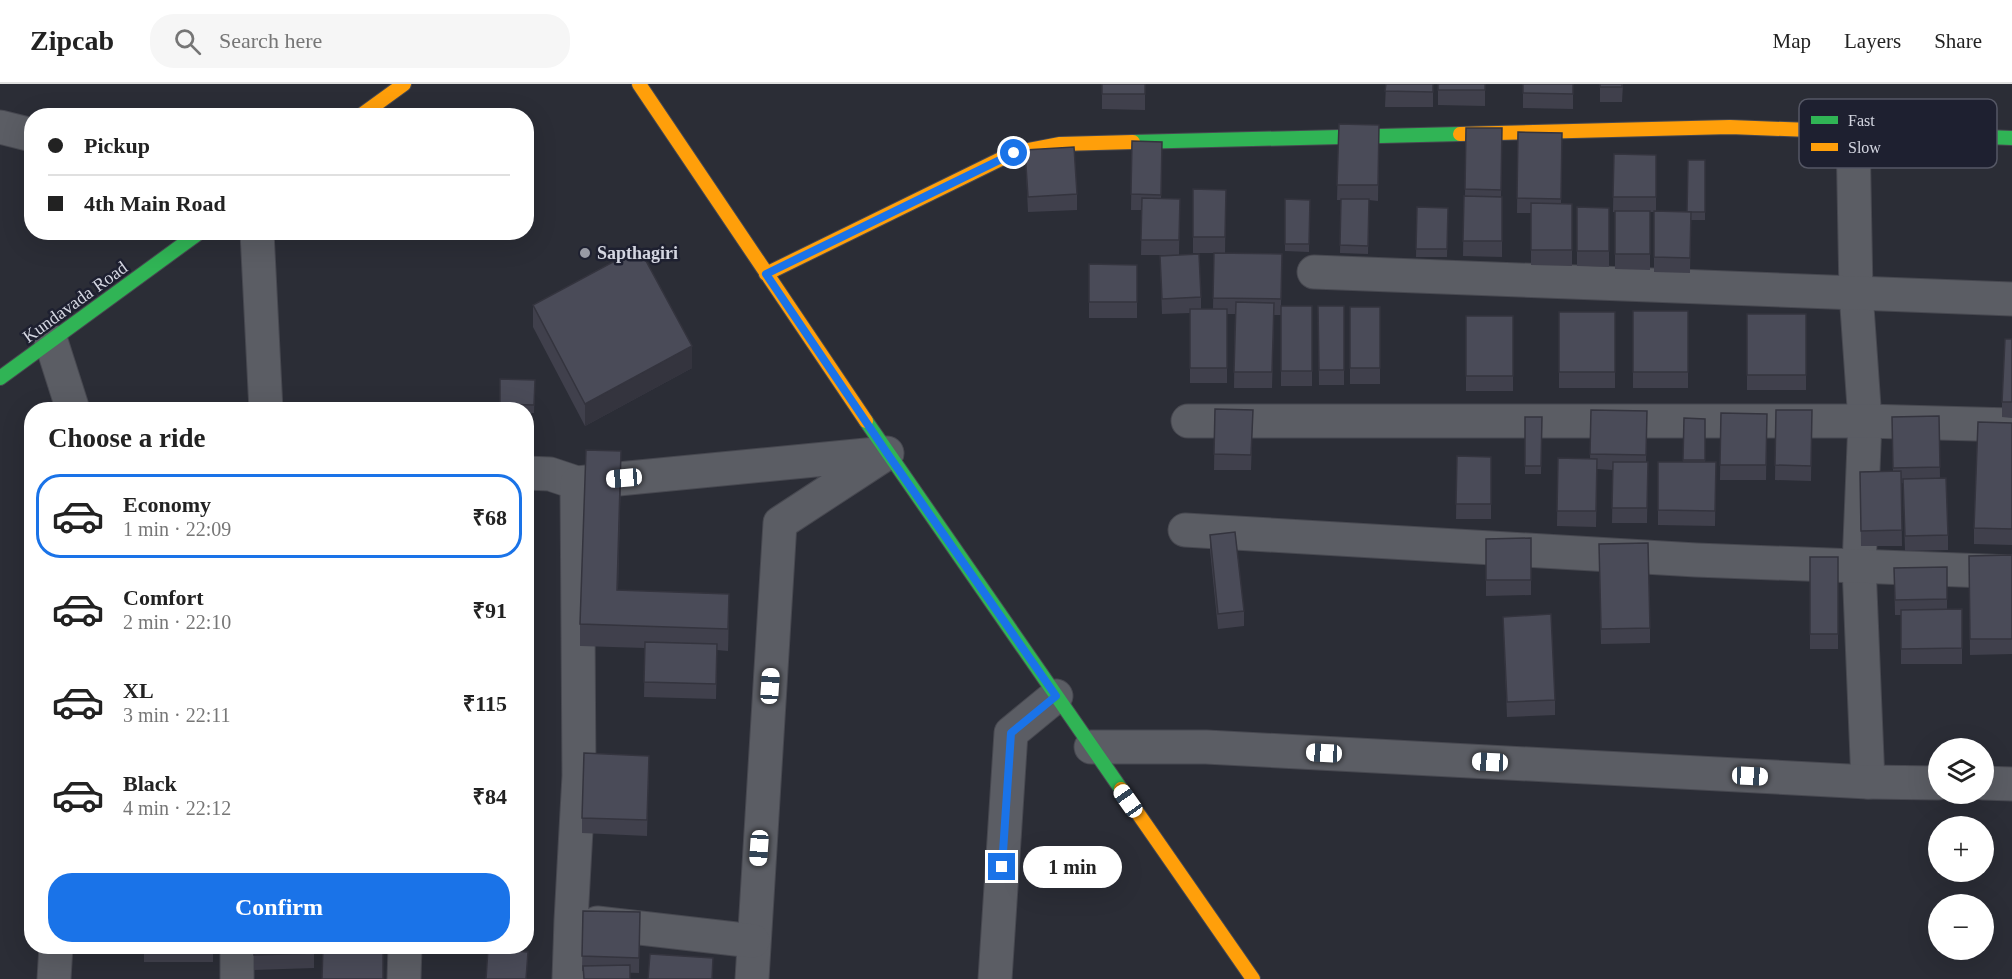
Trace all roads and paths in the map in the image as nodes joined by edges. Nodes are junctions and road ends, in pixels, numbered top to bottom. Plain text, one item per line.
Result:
1 (404, 84) edge
2 (639, 84) edge
3 (371, 108) edge
4 (0, 127) edge
5 (1799, 130) edge
6 (24, 133) edge
7 (1997, 137) edge
8 (2012, 138) edge
9 (1854, 168) edge
10 (189, 240) edge
11 (256, 240) edge
12 (1314, 272) dead end
13 (766, 274) junction
14 (1856, 293) junction
15 (2012, 299) edge
16 (51, 341) junction
17 (0, 378) edge
18 (70, 402) edge
19 (266, 402) edge
20 (1188, 421) dead end
21 (1865, 421) junction
22 (2012, 425) edge
23 (887, 453) junction
24 (534, 473) edge
25 (577, 483) junction
26 (1185, 530) dead end
27 (1859, 566) junction
28 (2012, 572) edge
29 (1056, 696) junction
30 (1091, 747) junction
31 (1868, 782) junction
32 (1928, 783) edge
33 (1994, 783) edge
34 (2012, 784) edge
35 (571, 920) junction
36 (753, 941) junction
37 (56, 954) edge
38 (237, 954) edge
39 (405, 954) edge
40 (1231, 964) edge
41 (54, 979) edge
42 (237, 979) edge
43 (404, 979) edge
44 (569, 979) edge
45 (752, 979) edge
46 (995, 979) edge
47 (1253, 979) edge

1 - 3 street
2 - 13 street
4 - 6 street
5 - 13 street
7 - 8 street
9 - 14 street
10 - 16 street, Kundavada Road
11 - 19 street
12 - 14 street
13 - 23 street
14 - 15 street
14 - 21 street
16 - 17 street, Kundavada Road
16 - 18 street
20 - 21 street
21 - 22 street
21 - 27 street
23 - 25 street
23 - 29 street
23 - 36 street
24 - 25 street
25 - 35 street
26 - 27 street
27 - 28 street
27 - 31 street
29 - 30 street
29 - 46 street
30 - 31 street
30 - 40 street
31 - 32 street
33 - 34 street
35 - 36 street
35 - 44 street
36 - 45 street
37 - 41 street
38 - 42 street
39 - 43 street
40 - 47 street

